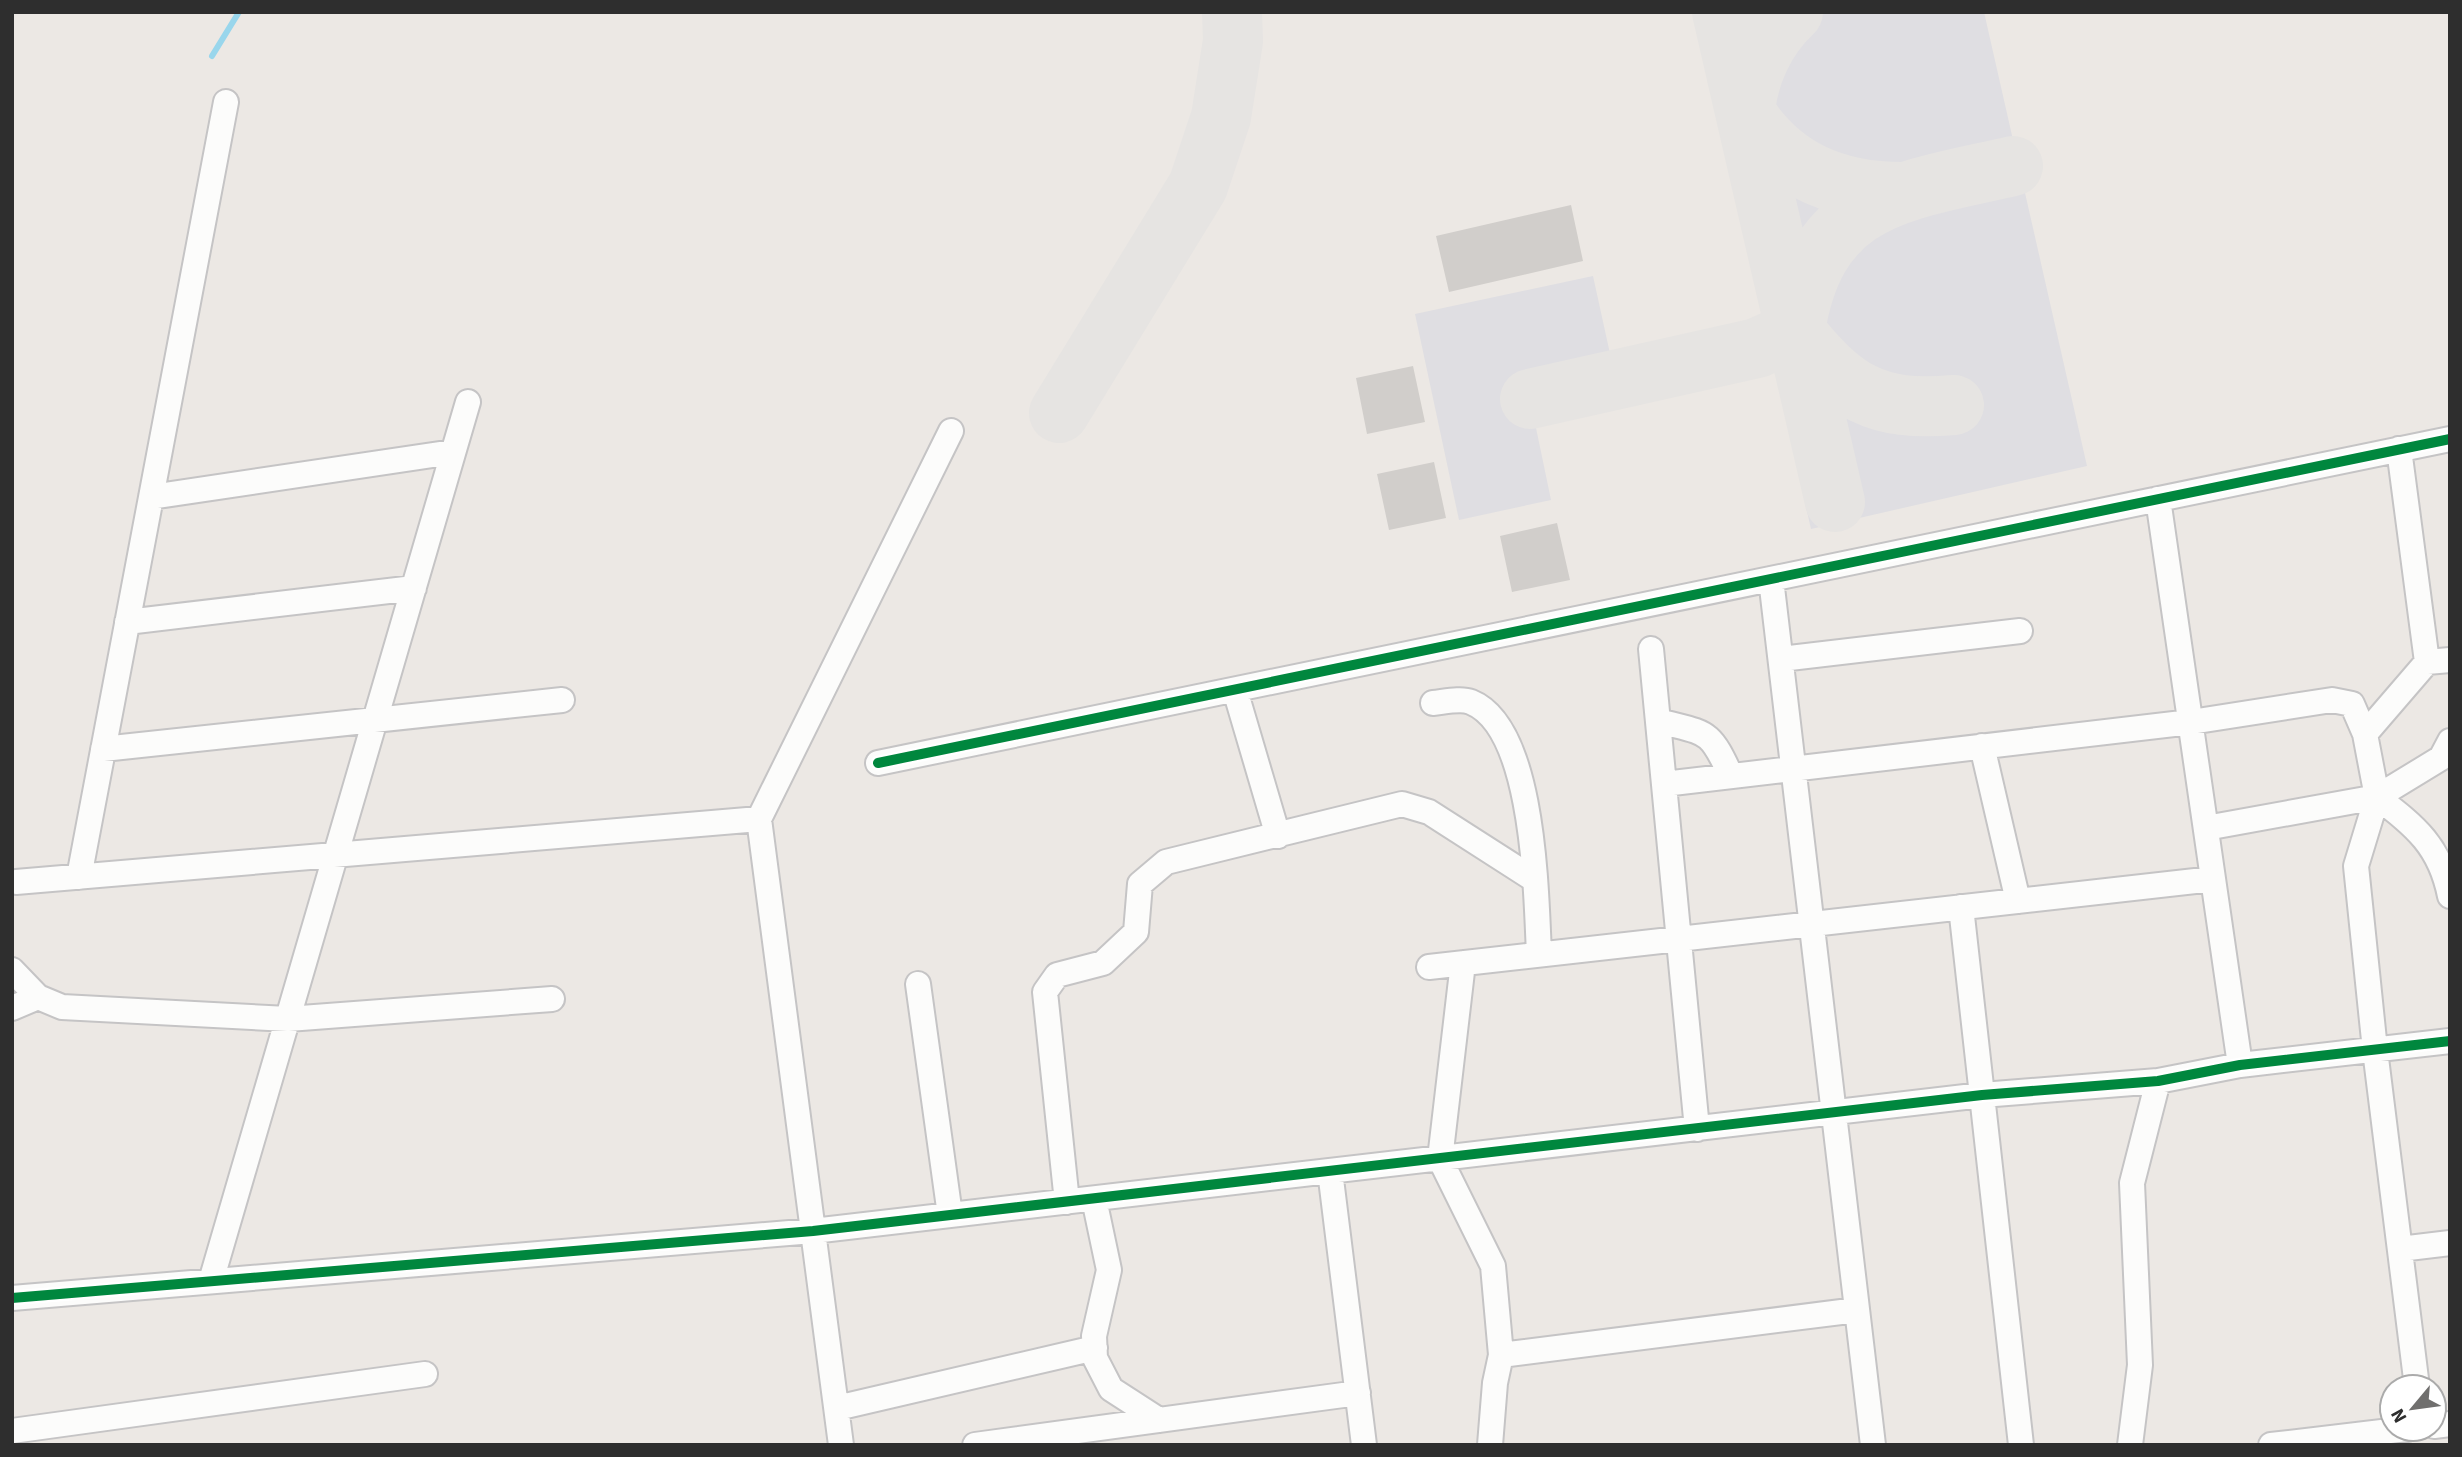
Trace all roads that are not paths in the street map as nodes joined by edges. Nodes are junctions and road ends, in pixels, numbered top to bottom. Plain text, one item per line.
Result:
1 (226, 102) dead end
2 (468, 402) dead end
3 (951, 431) dead end
4 (2450, 439) edge
5 (2399, 449) junction
6 (453, 452) junction
7 (151, 497) junction
8 (2158, 499) junction
9 (1771, 579) junction
10 (414, 588) junction
11 (127, 622) junction
12 (2020, 631) dead end
13 (1651, 649) dead end
14 (1781, 659) junction
15 (2438, 661) edge
16 (1235, 690) junction
17 (562, 700) dead end
18 (1433, 703) dead end
19 (375, 719) junction
20 (1658, 721) junction
21 (2191, 722) junction
22 (2365, 734) junction
23 (2450, 741) edge
24 (1982, 746) junction
25 (103, 749) junction
26 (878, 763) dead end
27 (1794, 768) junction
28 (1731, 776) junction
29 (1664, 783) junction
30 (2377, 797) junction
31 (759, 819) junction
32 (2206, 828) junction
33 (1278, 836) junction
34 (335, 855) junction
35 (79, 877) junction
36 (2213, 879) junction
37 (1535, 880) junction
38 (16, 882) dead end
39 (2450, 896) edge
40 (2018, 901) junction
41 (1961, 907) junction
42 (1812, 924) junction
43 (1679, 939) junction
44 (1539, 954) junction
45 (1462, 963) junction
46 (1429, 967) dead end
47 (12, 970) edge
48 (918, 984) dead end
49 (38, 997) junction
50 (552, 999) dead end
51 (12, 1008) edge
52 (288, 1018) junction
53 (2450, 1041) edge
54 (2375, 1050) junction
55 (2241, 1065) junction
56 (2158, 1081) junction
57 (1982, 1096) junction
58 (1834, 1112) junction
59 (1697, 1129) junction
60 (1440, 1158) junction
61 (1330, 1171) junction
62 (1094, 1199) junction
63 (1067, 1202) junction
64 (950, 1215) junction
65 (813, 1231) junction
66 (2450, 1243) edge
67 (2400, 1249) junction
68 (211, 1281) junction
69 (12, 1298) edge
70 (1857, 1310) junction
71 (1095, 1348) junction
72 (1501, 1355) junction
73 (2415, 1373) edge
74 (425, 1374) dead end
75 (1358, 1393) junction
76 (837, 1408) junction
77 (1159, 1420) junction
78 (12, 1431) edge
79 (2378, 1437) edge
80 (841, 1445) edge
81 (975, 1445) edge
82 (1364, 1445) edge
83 (1490, 1445) edge
84 (1873, 1445) edge
85 (2021, 1445) edge
86 (2130, 1445) edge
87 (2271, 1445) edge

1 - 7 street
2 - 6 street
3 - 31 street
4 - 5 street
5 - 8 street
5 - 15 street
6 - 7 street
6 - 10 street
7 - 11 street
8 - 9 street
8 - 21 street
9 - 14 street
9 - 16 street
10 - 11 street
10 - 19 street
11 - 25 street
12 - 14 street
13 - 20 street
14 - 27 street
15 - 22 street
16 - 26 street
16 - 33 street
17 - 19 street
18 - 37 street
19 - 25 street
19 - 34 street
20 - 28 street
20 - 29 street
21 - 22 street
21 - 24 street
21 - 32 street
22 - 30 street
23 - 30 street
24 - 27 street
24 - 40 street
25 - 35 street
27 - 28 street
27 - 42 street
28 - 29 street
29 - 43 street
30 - 32 street
30 - 39 street
30 - 54 street
31 - 34 street
31 - 65 street
32 - 36 street
33 - 37 street
33 - 63 street
34 - 35 street
34 - 52 street
35 - 38 street
36 - 40 street
36 - 55 street
37 - 44 street
40 - 41 street
41 - 42 street
41 - 57 street
42 - 43 street
42 - 58 street
43 - 44 street
43 - 59 street
44 - 45 street
45 - 46 street
45 - 60 street
47 - 49 street
48 - 64 street
49 - 51 street
49 - 52 street
50 - 52 street
52 - 68 street
53 - 54 street
54 - 55 street
54 - 67 street
55 - 56 street
56 - 57 street
56 - 86 street
57 - 58 street
57 - 85 street
58 - 59 street
58 - 70 street
59 - 60 street
60 - 61 street
60 - 72 street
61 - 62 street
61 - 75 street
62 - 63 street
62 - 71 street
63 - 64 street
64 - 65 street
65 - 68 street
65 - 76 street
66 - 67 street
67 - 73 street
68 - 69 street
70 - 72 street
70 - 84 street
71 - 76 street
71 - 77 street
72 - 83 street
74 - 78 street
75 - 77 street
75 - 82 street
76 - 80 street
77 - 81 street
79 - 87 street

